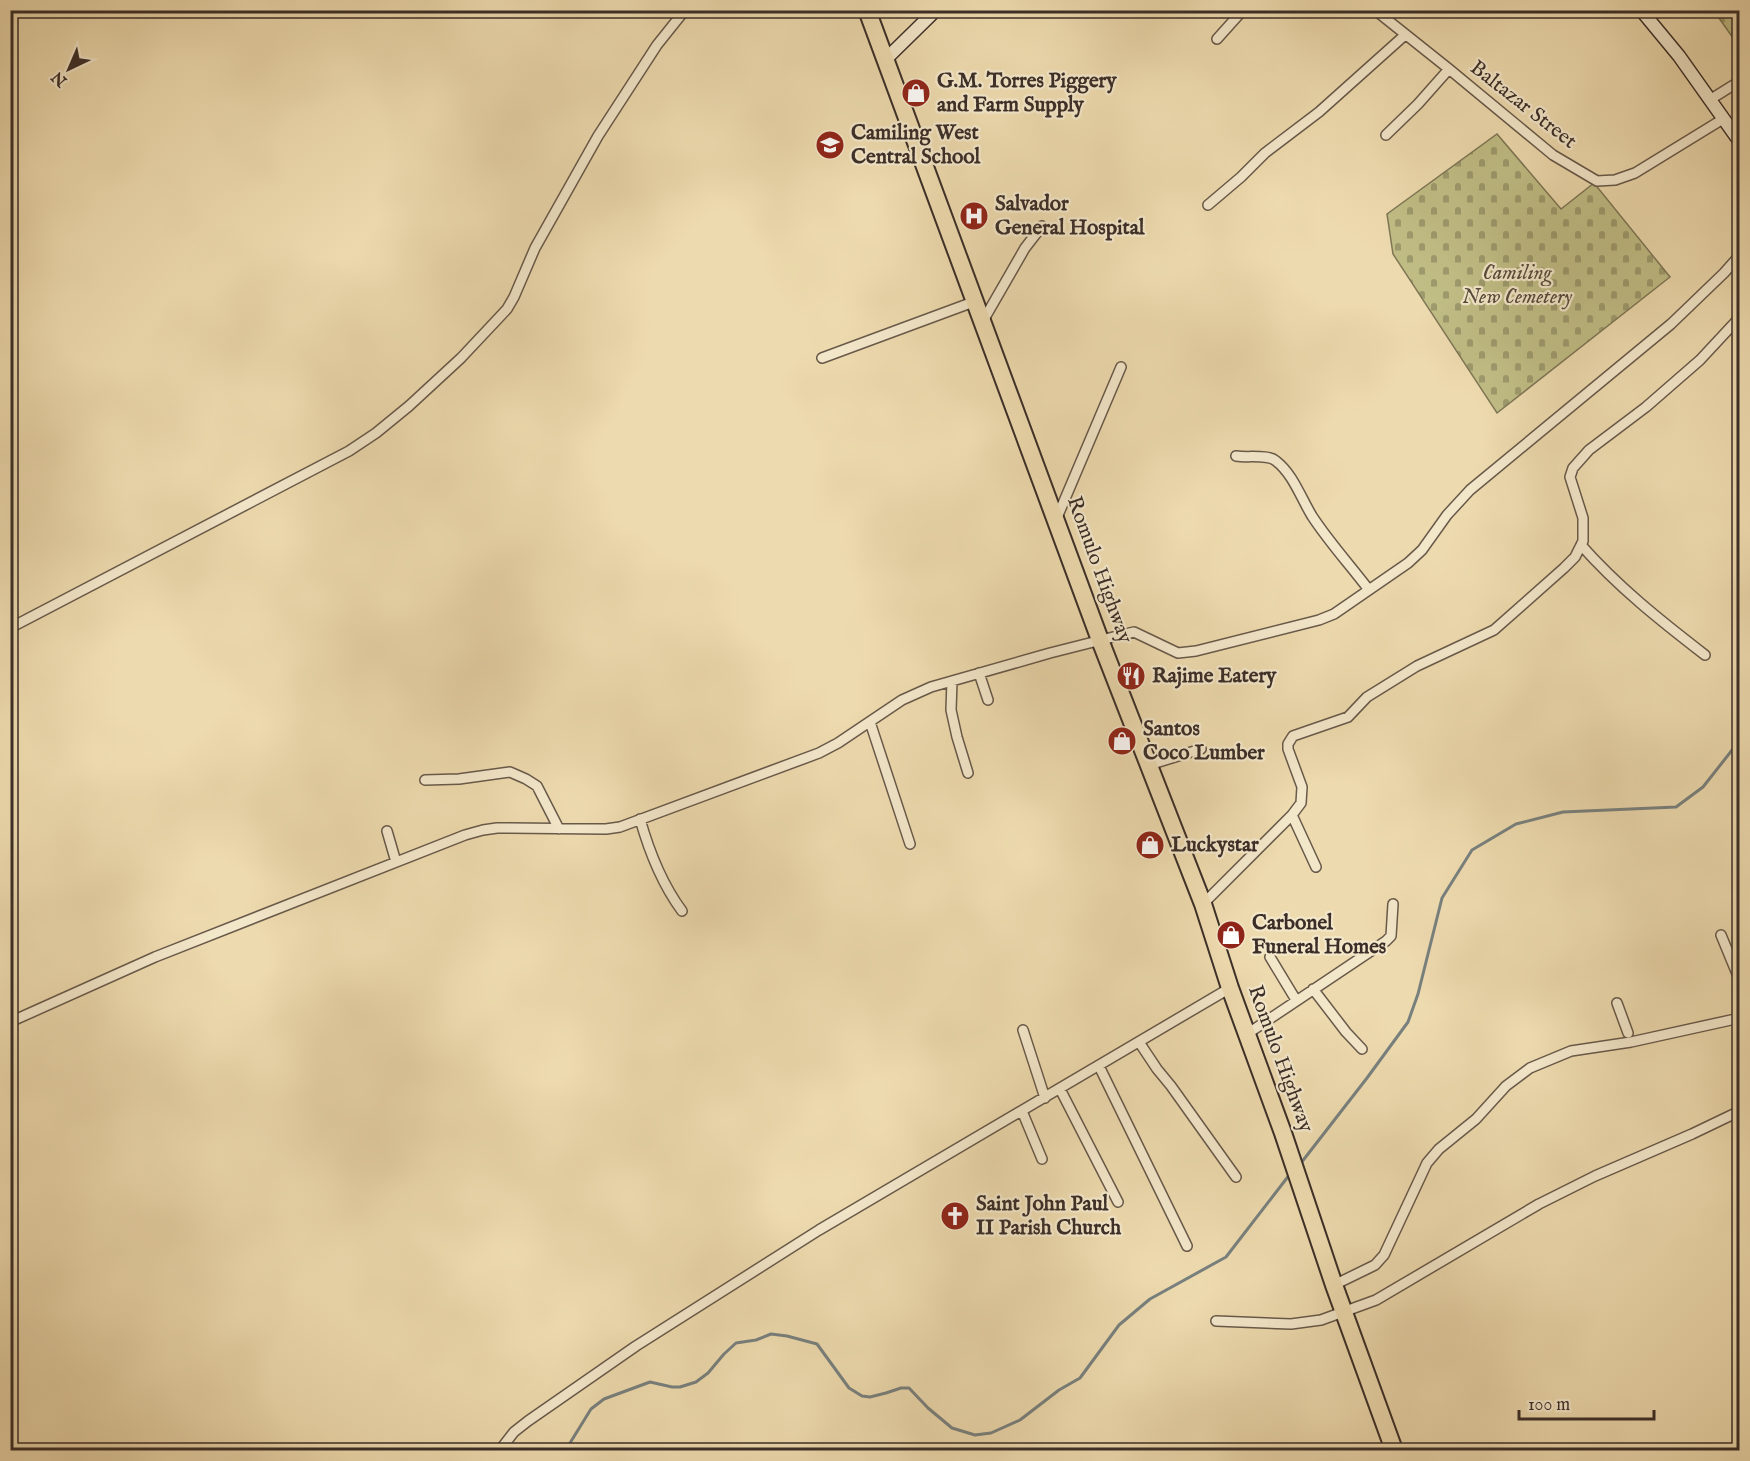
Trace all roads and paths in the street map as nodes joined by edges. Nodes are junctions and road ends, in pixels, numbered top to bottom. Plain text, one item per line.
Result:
1 (685, 10) edge
2 (867, 10) edge
3 (936, 10) edge
4 (1243, 10) edge
5 (1375, 10) edge
6 (1641, 10) edge
7 (1405, 35) junction
8 (1217, 39) dead end
9 (886, 58) junction
10 (1449, 69) junction
11 (1740, 81) edge
12 (1711, 99) junction
13 (1723, 119) junction
14 (1386, 135) dead end
15 (1740, 142) edge
16 (1208, 205) dead end
17 (1042, 226) dead end
18 (1740, 255) edge
19 (976, 301) junction
20 (1740, 317) edge
21 (983, 321) junction
22 (822, 358) dead end
23 (1121, 367) dead end
24 (1236, 456) dead end
25 (1056, 520) junction
26 (1581, 545) junction
27 (1369, 590) junction
28 (10, 628) edge
29 (1100, 640) junction
30 (1705, 655) dead end
31 (979, 673) junction
32 (952, 681) junction
33 (988, 700) dead end
34 (870, 722) junction
35 (1201, 749) dead end
36 (1149, 765) junction
37 (968, 773) dead end
38 (424, 780) dead end
39 (1292, 816) junction
40 (640, 819) junction
41 (559, 829) junction
42 (387, 831) dead end
43 (910, 844) dead end
44 (396, 862) junction
45 (1316, 867) dead end
46 (1203, 904) junction
47 (1393, 904) dead end
48 (682, 911) dead end
49 (1721, 935) dead end
50 (1270, 957) dead end
51 (1740, 981) edge
52 (1230, 988) junction
53 (1313, 990) junction
54 (1296, 1000) junction
55 (1617, 1003) dead end
56 (1740, 1018) edge
57 (10, 1022) edge
58 (1023, 1030) dead end
59 (1247, 1034) junction
60 (1630, 1038) junction
61 (1139, 1042) junction
62 (1362, 1049) dead end
63 (1099, 1066) junction
64 (1060, 1089) junction
65 (1045, 1098) junction
66 (1022, 1111) junction
67 (1740, 1111) edge
68 (1042, 1159) dead end
69 (1236, 1177) dead end
70 (1118, 1202) dead end
71 (1187, 1246) dead end
72 (1334, 1285) junction
73 (1344, 1312) junction
74 (1216, 1321) dead end
75 (500, 1450) edge
76 (1394, 1450) edge

1 - 28 street
2 - 9 highway, Romulo Highway
3 - 9 street
4 - 8 street
5 - 7 street, Baltazar Street
6 - 12 street
7 - 10 street, Baltazar Street
7 - 16 street
9 - 19 highway, Romulo Highway
10 - 13 street, Baltazar Street
10 - 14 street
11 - 12 street
12 - 13 street
13 - 15 street
17 - 21 street
18 - 27 street
19 - 21 highway, Romulo Highway
19 - 22 street
20 - 26 street
21 - 25 highway, Romulo Highway
23 - 25 street
24 - 27 street
25 - 29 highway, Romulo Highway
26 - 30 street
26 - 39 street
27 - 29 street
29 - 31 street
29 - 36 highway, Romulo Highway
31 - 32 street
31 - 33 street
32 - 34 street
32 - 37 street
34 - 40 street
34 - 43 street
35 - 36 street
36 - 46 highway, Romulo Highway
38 - 41 street
39 - 45 street
39 - 46 street
40 - 41 street
40 - 48 street
41 - 44 street
42 - 44 street
44 - 57 street
46 - 52 highway, Romulo Highway
47 - 53 street
49 - 51 street
50 - 54 street
52 - 59 highway, Romulo Highway
52 - 61 street
53 - 54 street
53 - 62 street
54 - 59 street
55 - 60 street
56 - 60 street
58 - 65 street
59 - 72 highway, Romulo Highway
60 - 72 street
61 - 63 street
61 - 69 street
63 - 64 street
63 - 71 street
64 - 65 street
64 - 70 street
65 - 66 street
66 - 68 street
66 - 75 street
67 - 73 street
72 - 73 highway, Romulo Highway
73 - 74 street
73 - 76 highway, Romulo Highway

